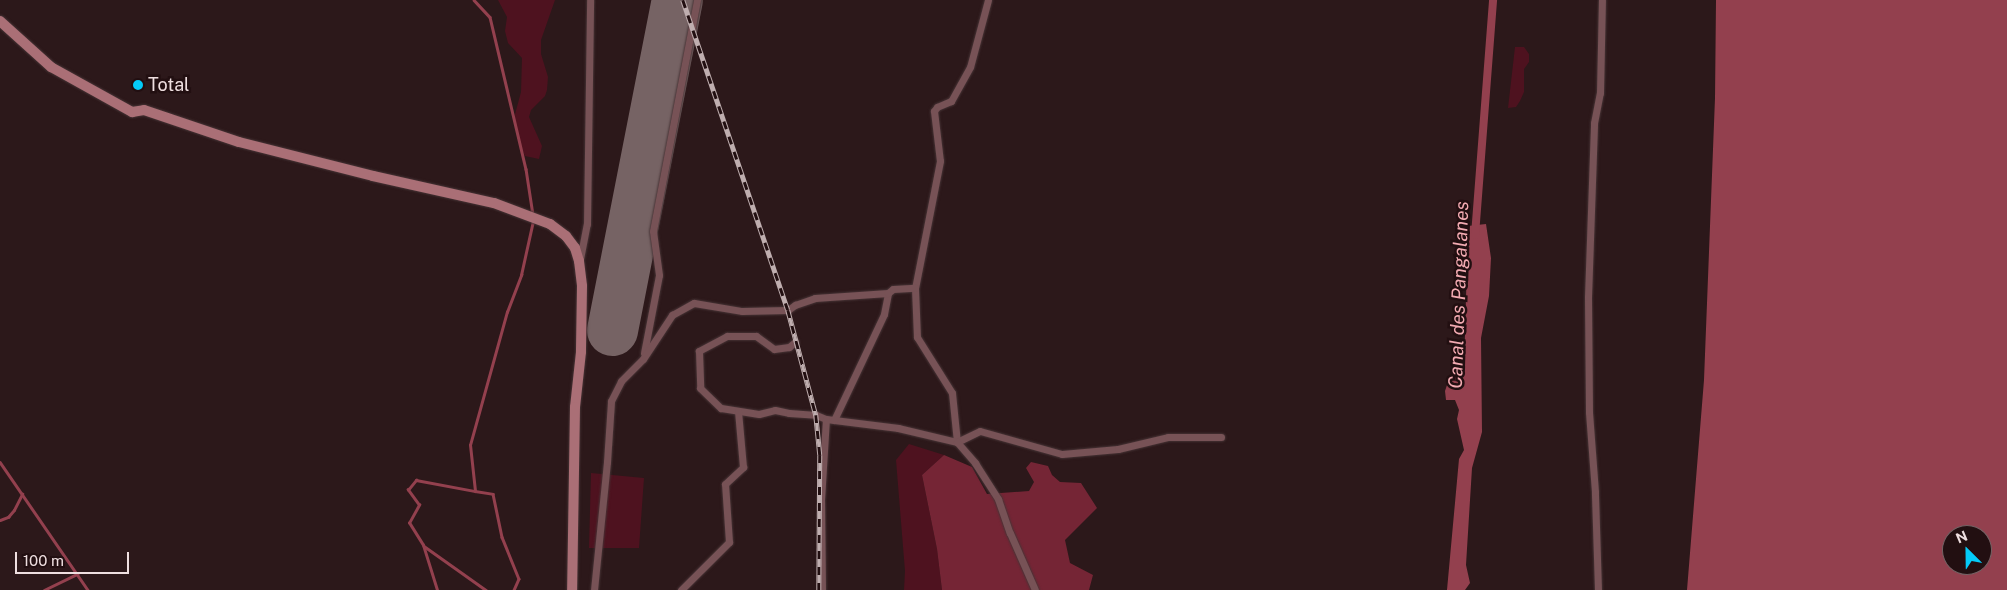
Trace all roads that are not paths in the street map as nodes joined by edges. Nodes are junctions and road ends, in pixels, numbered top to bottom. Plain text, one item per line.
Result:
1 (590, 0) edge
2 (697, 0) edge
3 (988, 0) edge
4 (1602, 0) edge
5 (0, 21) edge
6 (579, 261) junction
7 (915, 288) junction
8 (888, 293) junction
9 (795, 342) dead end
10 (643, 358) junction
11 (738, 411) junction
12 (826, 419) junction
13 (834, 420) junction
14 (1221, 437) dead end
15 (956, 442) junction
16 (572, 590) edge
17 (594, 590) edge
18 (681, 590) edge
19 (822, 590) edge
20 (1035, 590) edge
21 (1598, 590) edge

1 - 6 street
2 - 10 street
3 - 7 street
4 - 21 street
5 - 6 main road
6 - 16 main road
7 - 8 street
7 - 15 street
8 - 10 street
8 - 13 street
9 - 11 street
10 - 17 street
11 - 12 street
11 - 18 street
12 - 13 street
12 - 19 street
13 - 15 street
14 - 15 street
15 - 20 street

